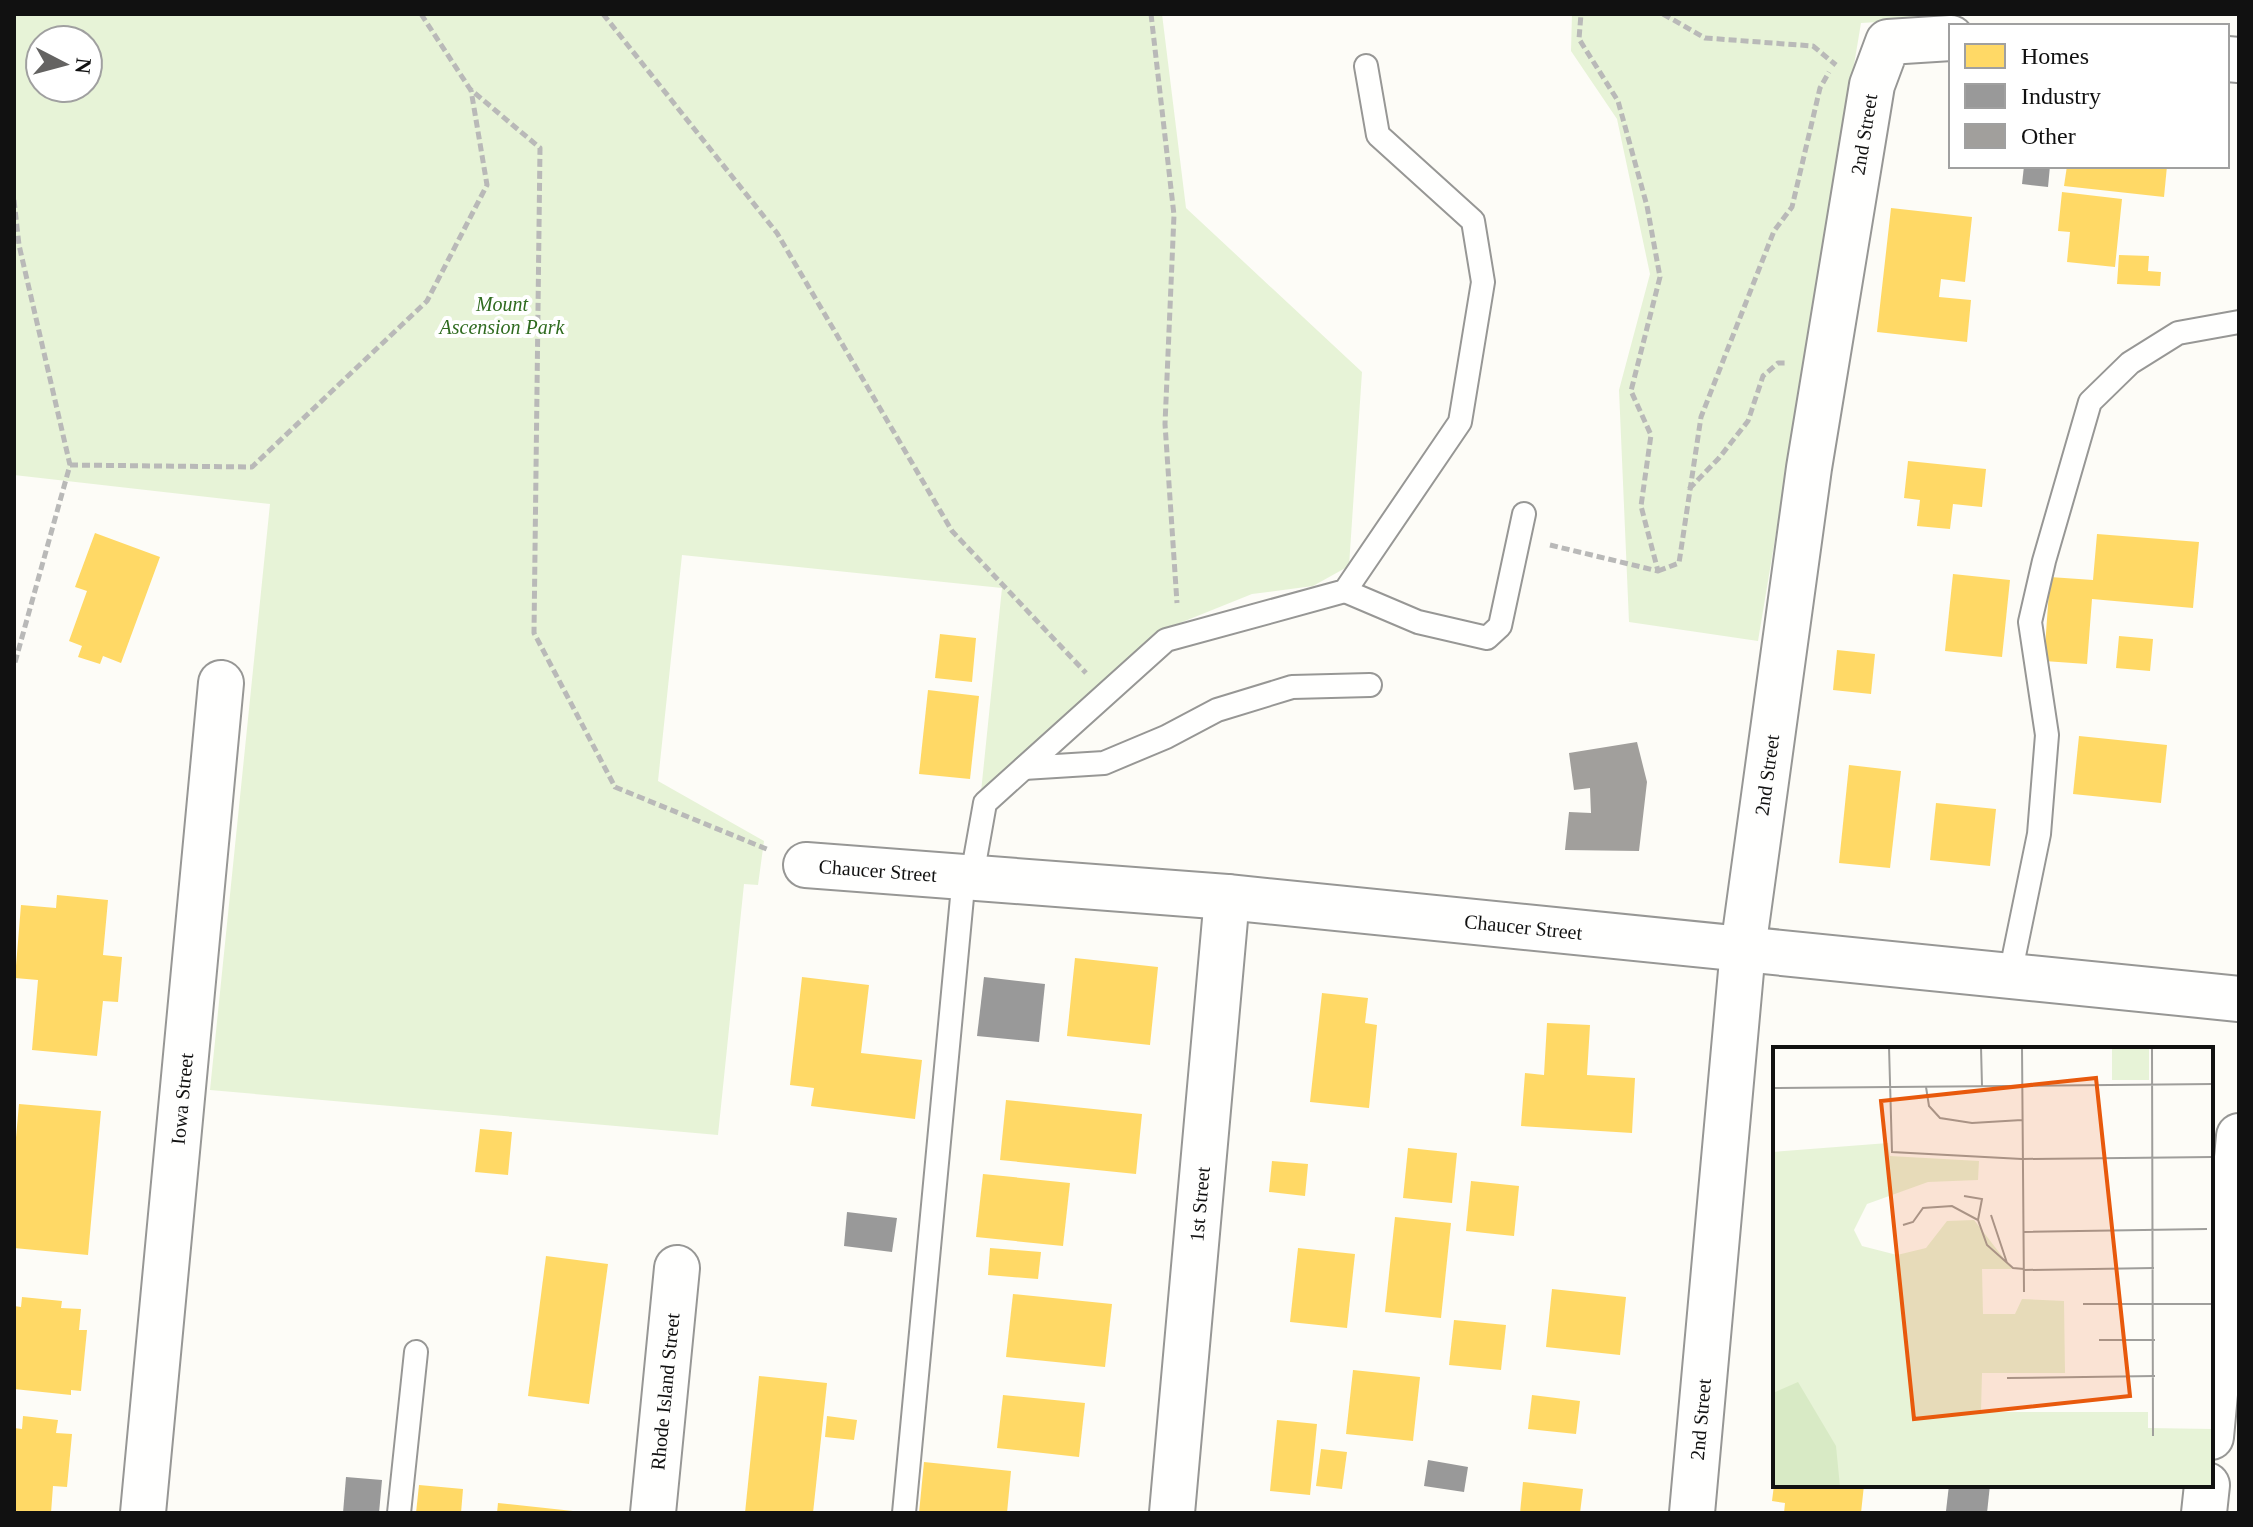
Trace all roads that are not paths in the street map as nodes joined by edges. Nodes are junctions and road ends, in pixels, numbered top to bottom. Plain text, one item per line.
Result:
1 (1949, 38) edge
2 (1366, 66) dead end
3 (2239, 322) edge
4 (1524, 514) dead end
5 (1345, 591) junction
6 (221, 683) dead end
7 (1370, 685) dead end
8 (1024, 768) junction
9 (806, 865) road end
10 (968, 876) junction
11 (1227, 897) junction
12 (1743, 949) junction
13 (2010, 975) junction
14 (2239, 999) edge
15 (2239, 1136) edge
16 (677, 1268) dead end
17 (416, 1352) dead end
18 (2213, 1416) edge
19 (2207, 1487) edge
20 (143, 1513) edge
21 (399, 1513) edge
22 (653, 1513) edge
23 (904, 1513) edge
24 (1172, 1513) edge
25 (1692, 1513) edge
26 (2204, 1513) edge

1 - 12 street, 2nd Street
2 - 5 lane
3 - 13 lane
4 - 5 lane
5 - 8 lane
6 - 20 street, Iowa Street
7 - 8 lane
8 - 10 lane
9 - 10 street, Chaucer Street
10 - 11 street, Chaucer Street
10 - 23 lane
11 - 12 street, Chaucer Street
11 - 24 street, 1st Street
12 - 13 street, Chaucer Street
12 - 25 street, 2nd Street
13 - 14 street, Chaucer Street
15 - 18 street
16 - 22 street, Rhode Island Street
17 - 21 lane
19 - 26 street

